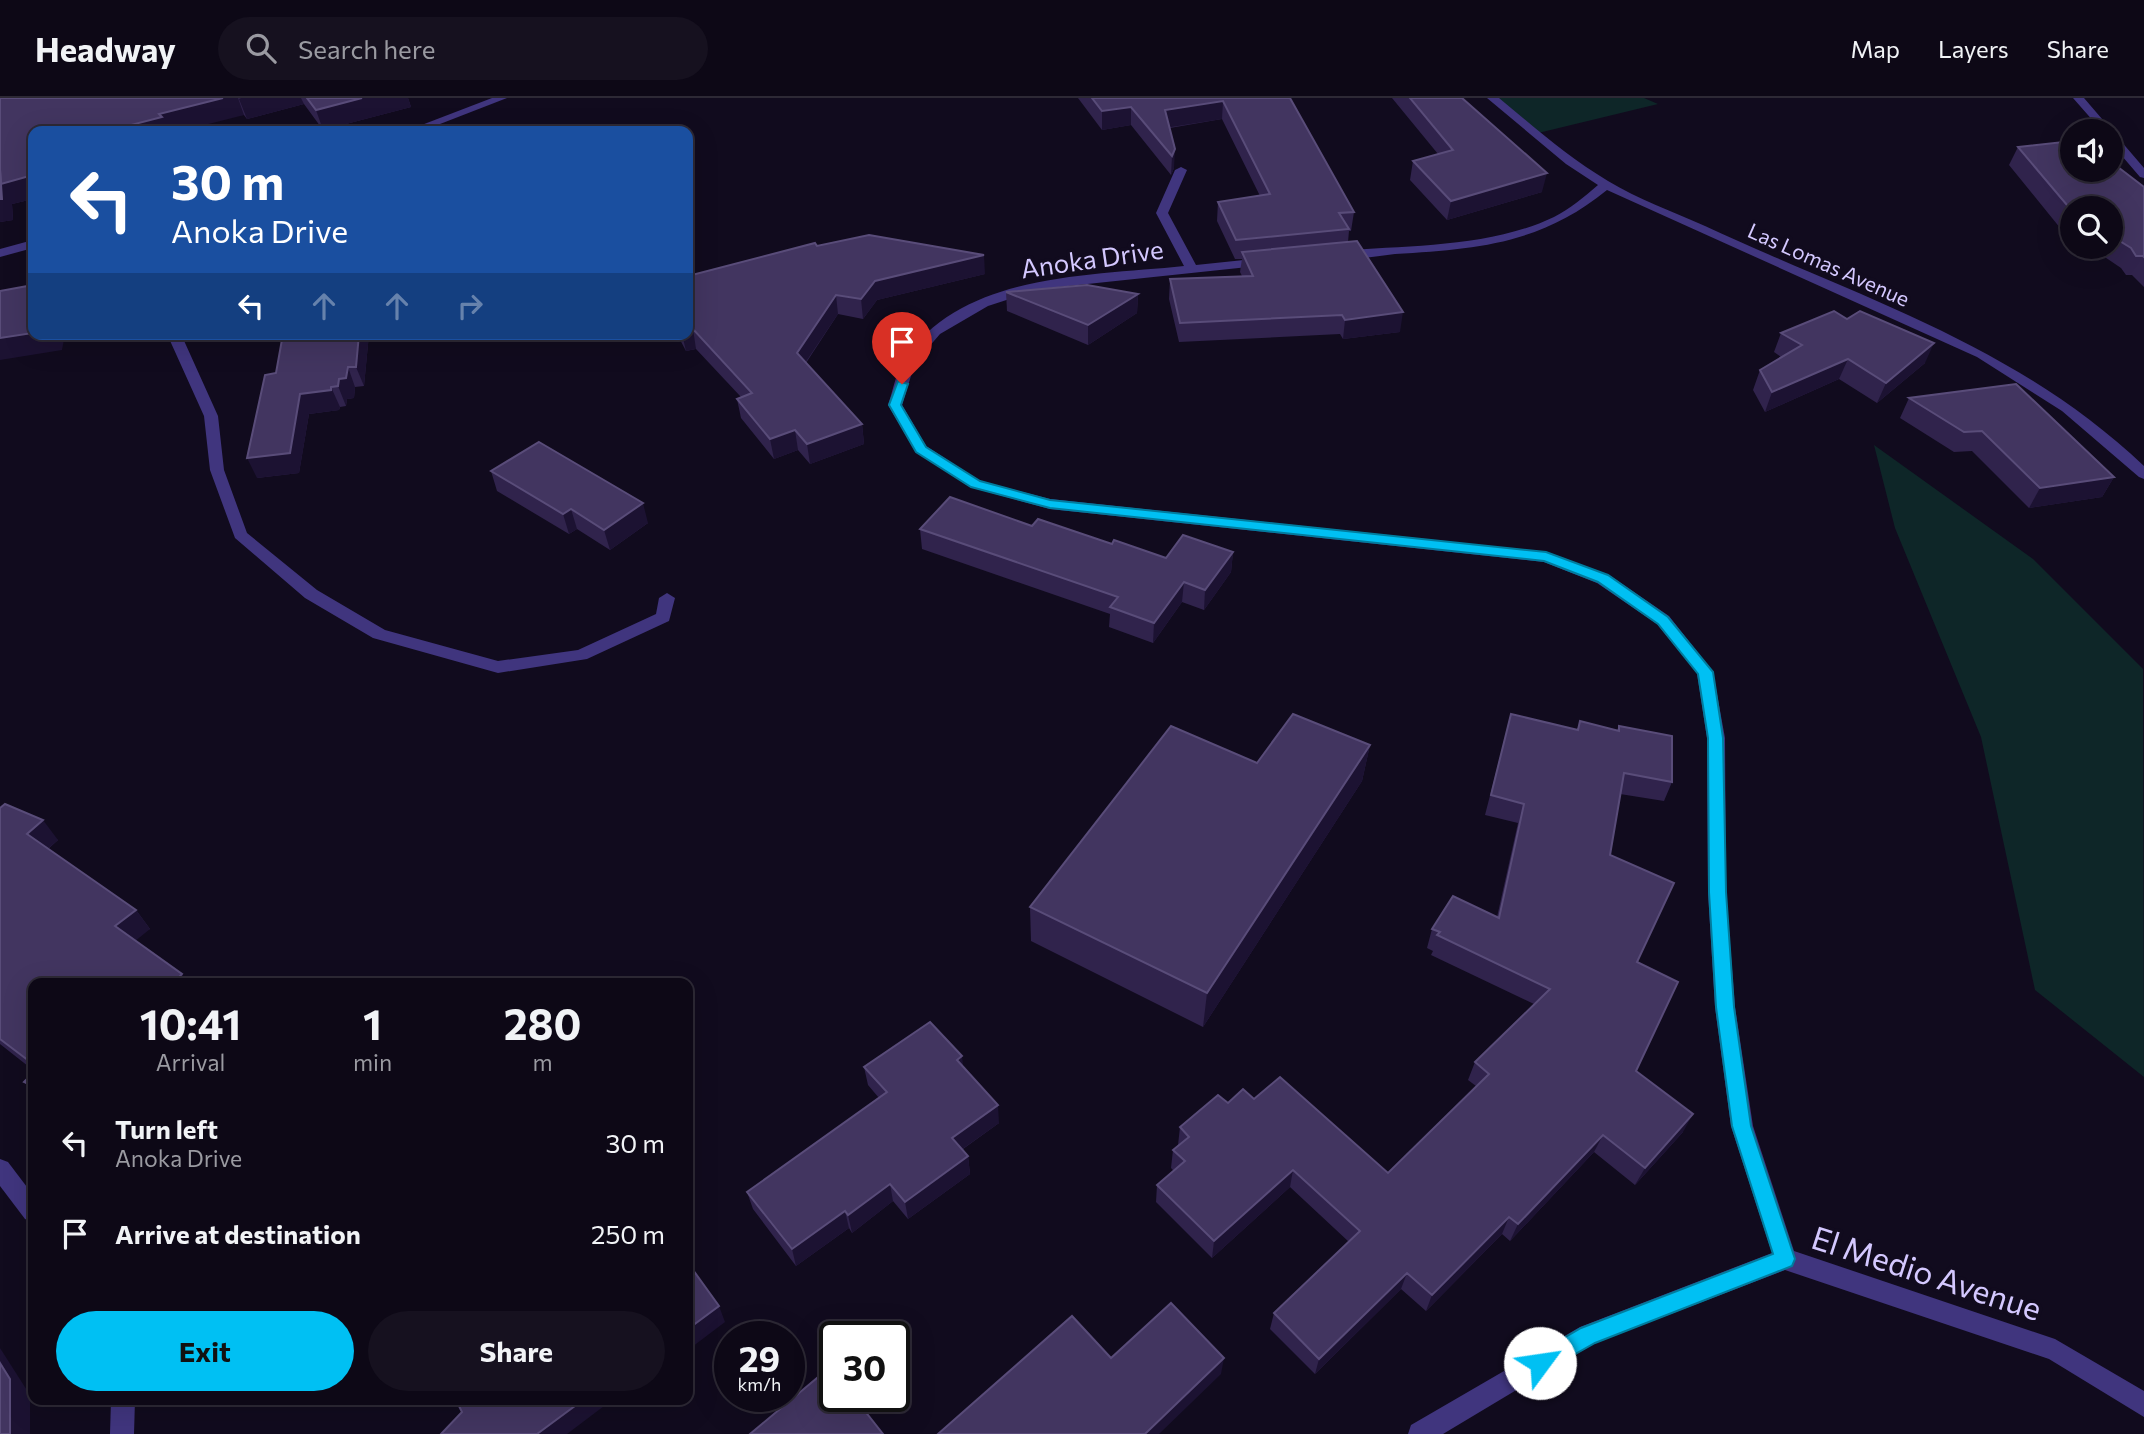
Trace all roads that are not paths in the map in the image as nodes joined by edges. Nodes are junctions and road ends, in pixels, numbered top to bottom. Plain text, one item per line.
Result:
1 (502, 98) edge
2 (1492, 98) edge
3 (2078, 98) edge
4 (2097, 119) edge
5 (426, 126) edge
6 (2123, 150) edge
7 (1181, 170) dead end
8 (2144, 175) edge
9 (1606, 186) junction
10 (28, 245) edge
11 (0, 253) edge
12 (1329, 256) edge
13 (1274, 261) edge
14 (1191, 268) junction
15 (177, 340) edge
16 (2144, 474) edge
17 (667, 598) dead end
18 (0, 1169) edge
19 (28, 1205) edge
20 (1784, 1259) junction
21 (123, 1405) edge
22 (2144, 1405) edge
23 (122, 1434) edge
24 (1420, 1434) edge

1 - 5 street
2 - 9 street, Las Lomas Avenue
3 - 4 street
6 - 8 street
7 - 14 street
9 - 12 street
9 - 16 street, Las Lomas Avenue
10 - 11 street
13 - 14 street, Anoka Drive
14 - 20 street, Anoka Drive
15 - 17 street
18 - 19 street
20 - 22 street, El Medio Avenue
20 - 24 street, El Medio Avenue
21 - 23 street

